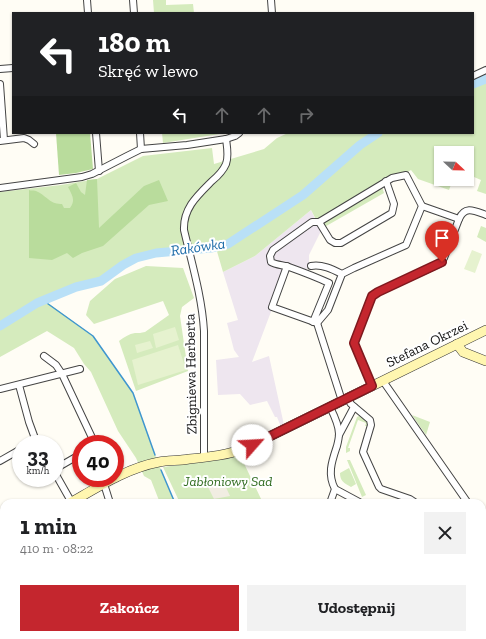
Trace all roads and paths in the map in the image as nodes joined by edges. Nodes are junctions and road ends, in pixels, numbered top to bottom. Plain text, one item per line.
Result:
1 (86, 0) edge
2 (133, 0) edge
3 (271, 0) edge
4 (88, 12) edge
5 (134, 12) edge
6 (272, 12) edge
7 (12, 68) edge
8 (0, 69) edge
9 (486, 70) edge
10 (474, 76) edge
11 (0, 84) edge
12 (96, 134) edge
13 (140, 134) edge
14 (238, 134) edge
15 (226, 139) junction
16 (2, 141) edge
17 (34, 144) dead end
18 (141, 150) junction
19 (99, 171) junction
20 (386, 181) junction
21 (0, 188) edge
22 (422, 206) junction
23 (486, 215) edge
24 (459, 219) junction
25 (320, 222) junction
26 (287, 266) junction
27 (311, 266) dead end
28 (342, 274) junction
29 (315, 322) junction
30 (486, 330) edge
31 (457, 344) junction
32 (44, 356) dead end
33 (486, 361) edge
34 (80, 369) dead end
35 (62, 374) junction
36 (383, 381) junction
37 (20, 385) junction
38 (372, 386) junction
39 (0, 389) edge
40 (345, 400) junction
41 (330, 407) junction
42 (354, 407) junction
43 (34, 435) edge
44 (91, 435) edge
45 (339, 435) junction
46 (12, 454) edge
47 (204, 457) junction
48 (0, 461) edge
49 (124, 474) edge
50 (62, 487) edge
51 (99, 487) edge
52 (105, 487) edge
53 (335, 489) junction
54 (69, 499) edge
55 (78, 499) edge
56 (109, 499) edge
57 (331, 499) edge
58 (354, 499) edge
59 (410, 499) edge
60 (465, 499) edge

1 - 4 street
2 - 5 street
3 - 6 street
7 - 8 street
9 - 10 street
11 - 16 street
12 - 19 street
13 - 18 street
14 - 15 street
15 - 18 street
15 - 47 street, Zbigniewa Herberta
16 - 17 street
18 - 19 street
19 - 21 street
20 - 22 street
20 - 25 street
20 - 25 street
22 - 24 street
22 - 28 street
23 - 24 street
24 - 38 street
25 - 26 street
26 - 29 street
26 - 29 street
27 - 28 street
28 - 29 street
29 - 40 street
30 - 31 street, Stefana Okrzei
31 - 33 street
31 - 36 street, Stefana Okrzei
32 - 35 street
34 - 35 street
35 - 37 street
35 - 44 street
36 - 38 street, Stefana Okrzei
36 - 60 street
37 - 39 street
37 - 43 street
38 - 40 street, Stefana Okrzei
40 - 41 street, Stefana Okrzei
40 - 42 street
41 - 45 street
41 - 47 street, Stefana Okrzei
42 - 45 street
42 - 59 street
45 - 53 street
46 - 48 street
47 - 49 street, Stefana Okrzei
50 - 54 street
51 - 55 street, Stefana Okrzei
52 - 56 street
53 - 57 street
53 - 58 street

